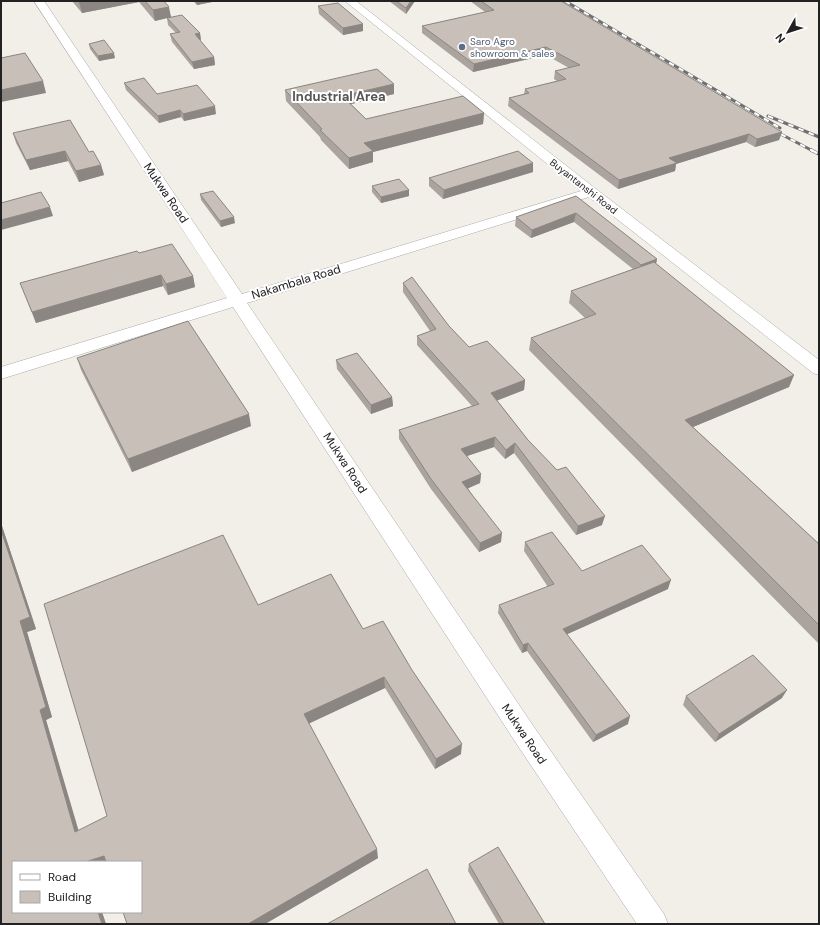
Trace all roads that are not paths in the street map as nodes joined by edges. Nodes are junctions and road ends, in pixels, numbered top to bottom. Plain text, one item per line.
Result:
1 (39, 1) edge
2 (350, 1) edge
3 (591, 192) junction
4 (237, 300) junction
5 (819, 369) edge
6 (1, 373) edge
7 (654, 924) edge

1 - 4 street, Mukwa Road
2 - 3 street, Buyantanshi Road
3 - 4 street, Nakambala Road
3 - 5 street, Buyantanshi Road
4 - 6 street, Nakambala Road
4 - 7 street, Mukwa Road

